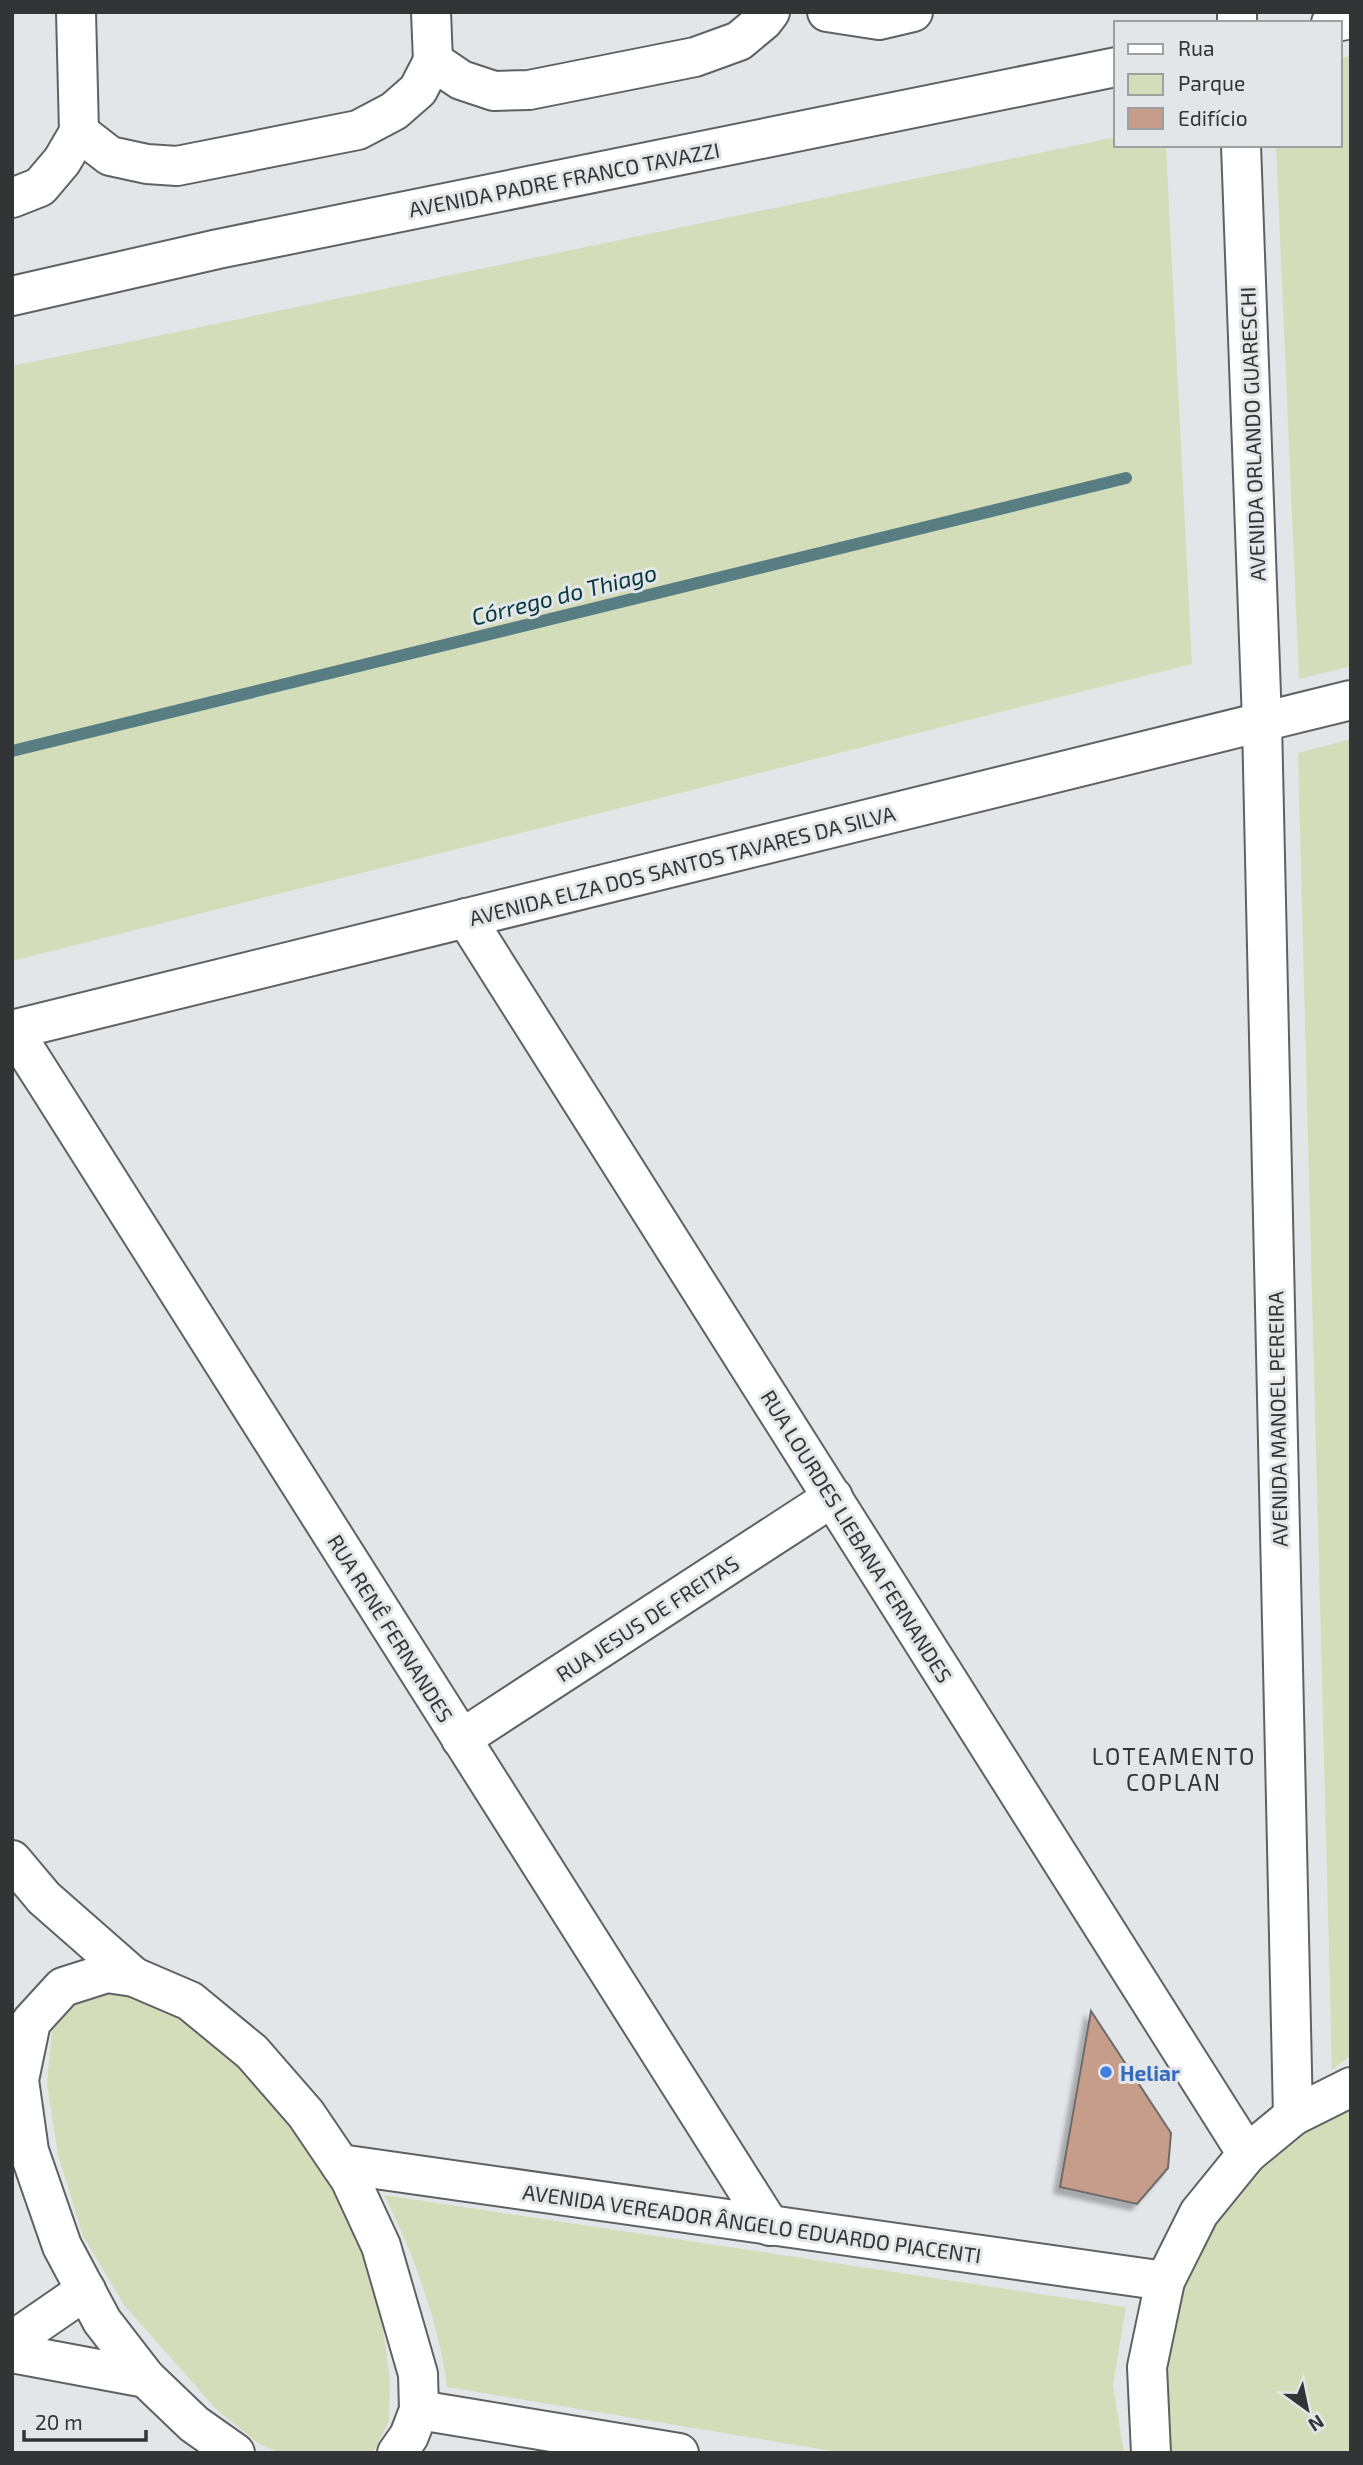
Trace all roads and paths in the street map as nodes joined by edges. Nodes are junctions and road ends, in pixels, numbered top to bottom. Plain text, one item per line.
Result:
1 (76, 12) edge
2 (431, 12) edge
3 (770, 12) edge
4 (827, 12) edge
5 (913, 12) edge
6 (433, 61) junction
7 (1114, 68) edge
8 (79, 132) junction
9 (1241, 147) edge
10 (12, 198) edge
11 (12, 296) edge
12 (1351, 700) edge
13 (1262, 722) junction
14 (466, 918) junction
15 (13, 1030) edge
16 (833, 1497) junction
17 (461, 1739) junction
18 (12, 1860) edge
19 (134, 1977) junction
20 (16, 2073) edge
21 (1351, 2087) edge
22 (1293, 2116) junction
23 (1247, 2154) junction
24 (340, 2164) junction
25 (770, 2226) junction
26 (1165, 2281) junction
27 (86, 2290) junction
28 (12, 2341) edge
29 (12, 2353) edge
30 (146, 2378) junction
31 (419, 2410) junction
32 (205, 2438) edge
33 (235, 2453) edge
34 (397, 2453) edge
35 (679, 2453) edge
36 (1151, 2453) edge

1 - 8 street
2 - 6 street
3 - 6 street
4 - 5 street
6 - 8 street
7 - 11 street, AVENIDA PADRE FRANCO TAVAZZI
8 - 10 street
9 - 13 street, AVENIDA ORLANDO GUARESCHI
12 - 13 street, AVENIDA ELZA DOS SANTOS TAVARES DA SILVA
13 - 14 street, AVENIDA ELZA DOS SANTOS TAVARES DA SILVA
13 - 22 street, AVENIDA MANOEL PEREIRA
14 - 15 street, AVENIDA ELZA DOS SANTOS TAVARES DA SILVA
14 - 16 street, RUA LOURDES LIEBANA FERNANDES
15 - 17 street, RUA RENÊ FERNANDES
16 - 17 street, RUA JESUS DE FREITAS
16 - 23 street, RUA LOURDES LIEBANA FERNANDES
17 - 25 street, RUA RENÊ FERNANDES
18 - 19 street
19 - 20 street
19 - 24 street
20 - 27 street
21 - 22 street
22 - 23 street
23 - 26 street
24 - 25 street, AVENIDA VEREADOR ÂNGELO EDUARDO PIACENTI
24 - 31 street
25 - 26 street, AVENIDA VEREADOR ÂNGELO EDUARDO PIACENTI
26 - 36 street
27 - 28 street
27 - 30 street
29 - 30 street
30 - 32 street
31 - 34 street
31 - 35 street
32 - 33 street

